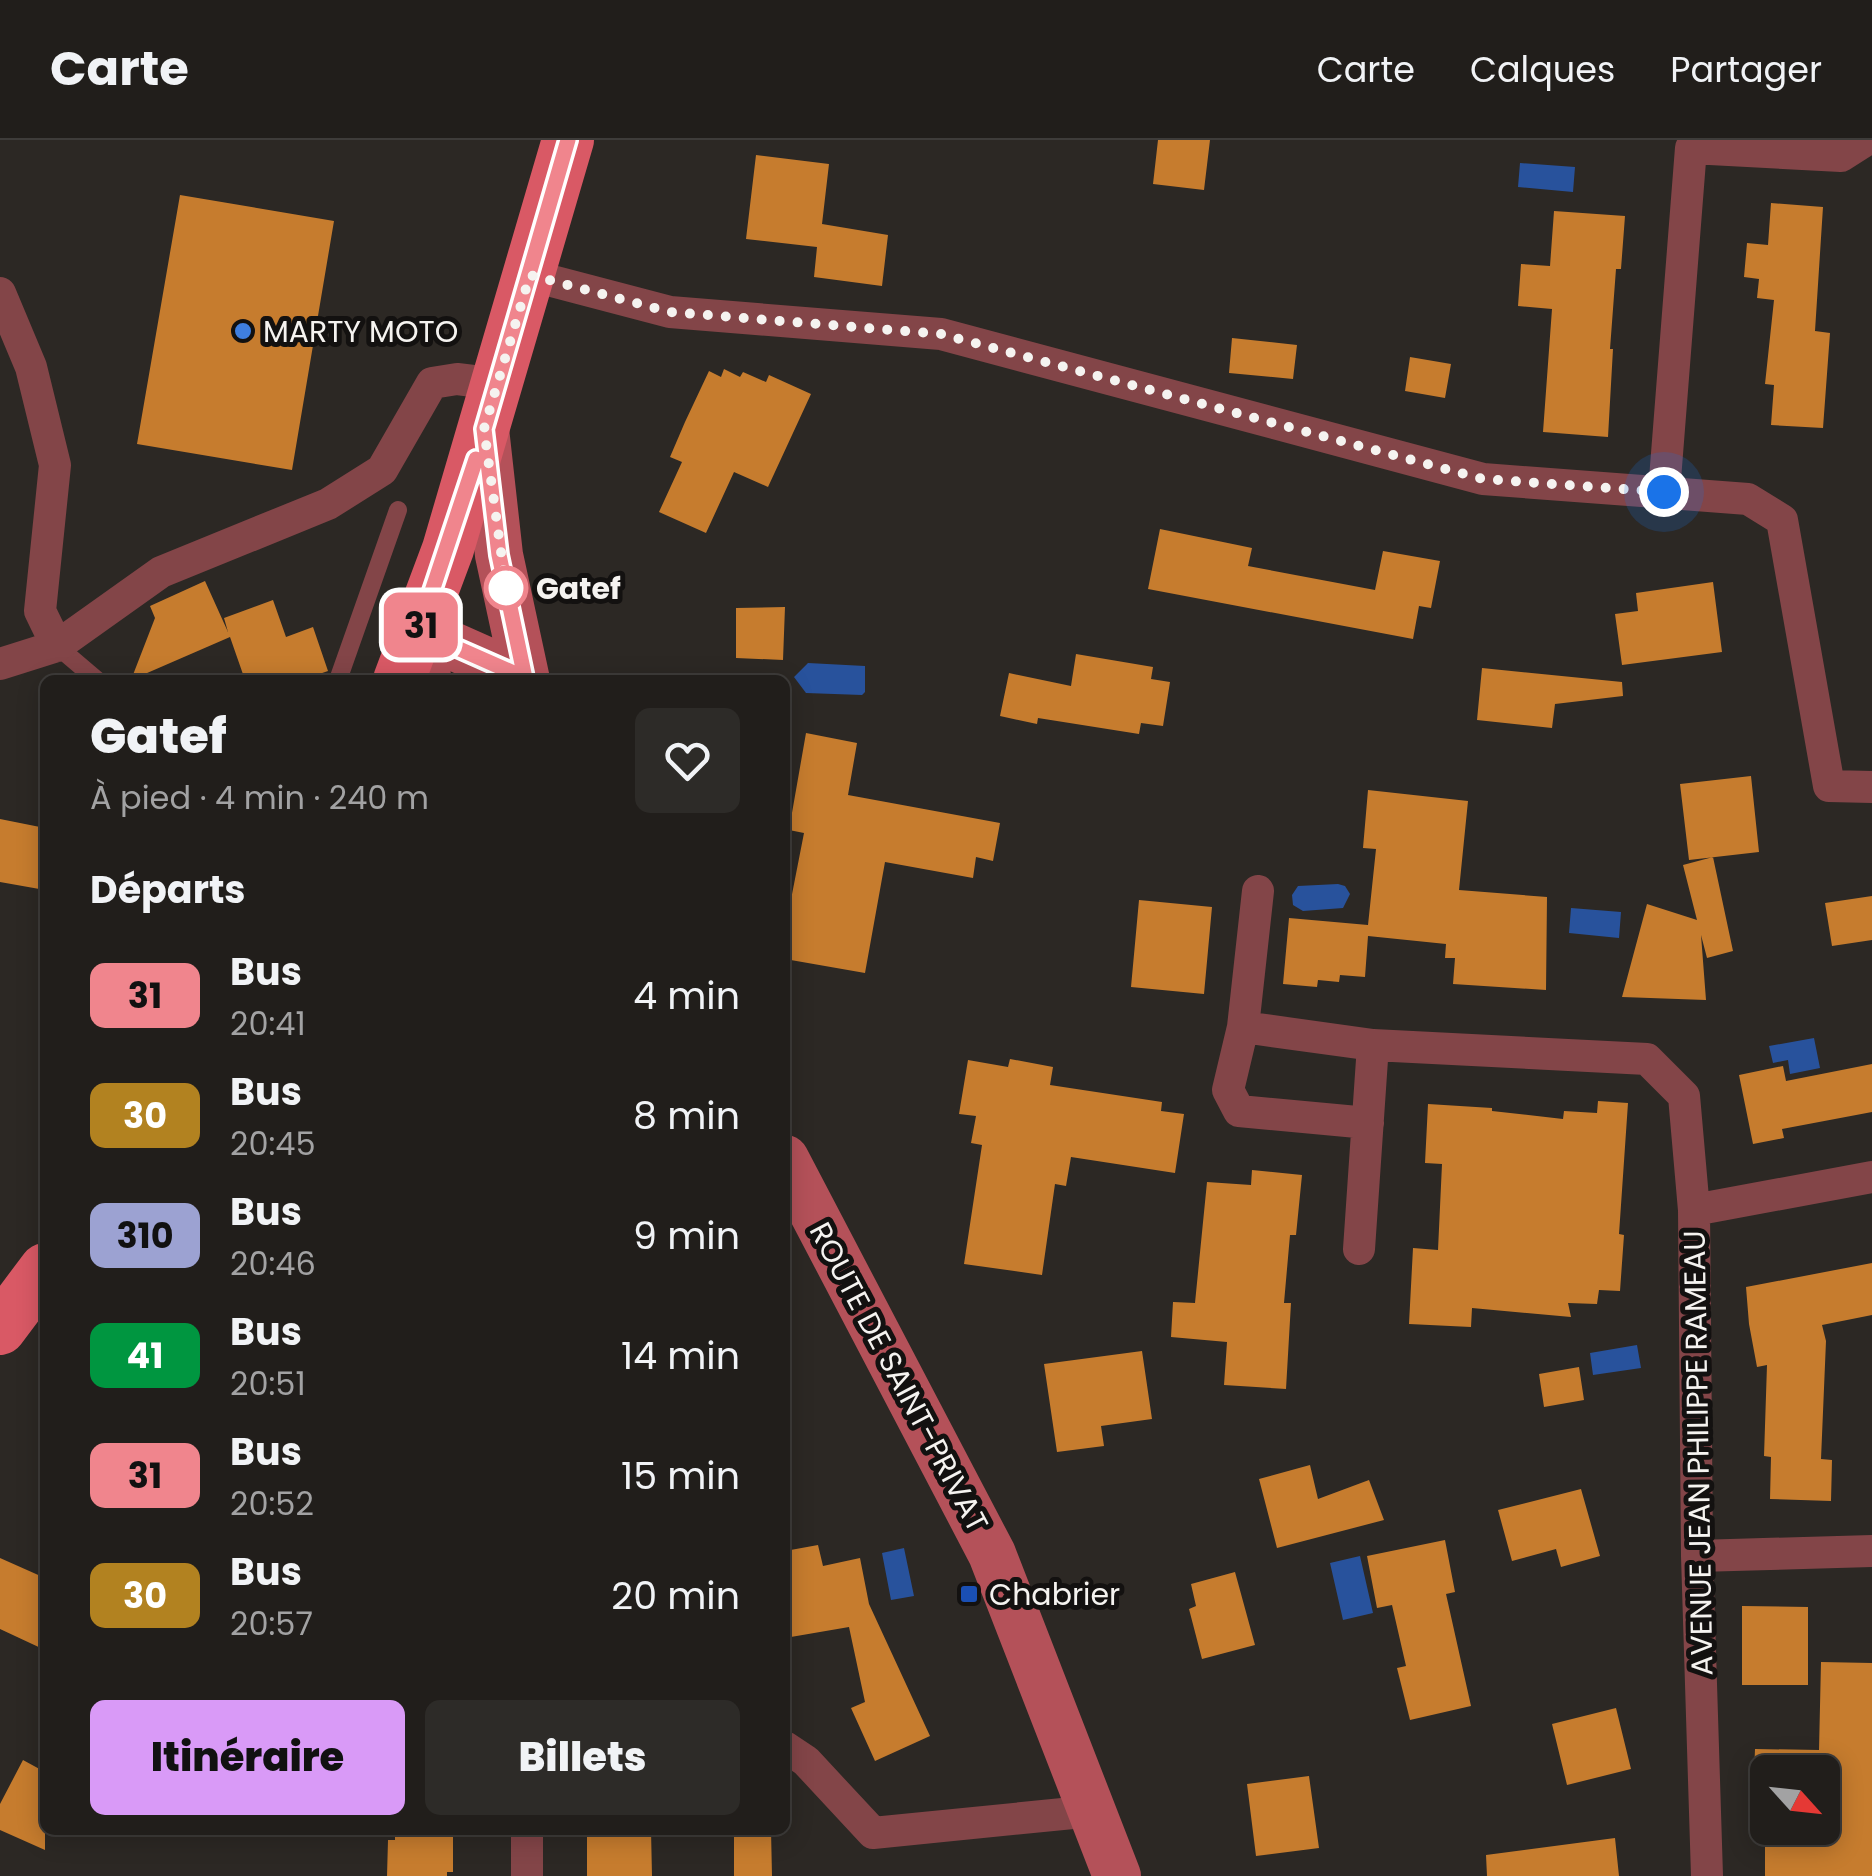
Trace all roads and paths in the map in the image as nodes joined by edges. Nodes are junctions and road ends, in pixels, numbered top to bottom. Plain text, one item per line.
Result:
1 (568, 140) edge
2 (1866, 140) edge
3 (530, 275) junction
4 (0, 293) edge
5 (491, 406) junction
6 (1664, 492) junction
7 (398, 510) dead end
8 (56, 646) junction
9 (0, 664) edge
10 (413, 669) edge
11 (91, 675) edge
12 (340, 675) edge
13 (517, 675) edge
14 (525, 675) edge
15 (1872, 787) edge
16 (1258, 890) dead end
17 (1243, 1028) junction
18 (1373, 1045) junction
19 (1368, 1123) junction
20 (790, 1169) edge
21 (1872, 1176) edge
22 (1694, 1210) junction
23 (1359, 1249) dead end
24 (40, 1276) edge
25 (0, 1330) edge
26 (1872, 1552) edge
27 (1697, 1556) junction
28 (790, 1751) edge
29 (1093, 1812) junction
30 (527, 1835) edge
31 (527, 1876) edge
32 (1117, 1876) edge
33 (1707, 1876) edge

1 - 3 main road
2 - 6 street
3 - 5 main road
3 - 6 street
4 - 8 street
5 - 8 street
5 - 10 main road
5 - 14 street
6 - 15 street
7 - 12 lane
8 - 9 street
8 - 11 lane
10 - 13 street
16 - 17 street
17 - 18 street
17 - 19 street
18 - 19 street
18 - 22 street
19 - 23 street
20 - 29 street, ROUTE DE SAINT-PRIVAT
21 - 22 street, AVENUE JEAN PHILIPPE RAMEAU
22 - 27 street, AVENUE JEAN PHILIPPE RAMEAU
24 - 25 main road
26 - 27 street
27 - 33 street, AVENUE JEAN PHILIPPE RAMEAU
28 - 29 street
29 - 32 street, ROUTE DE SAINT-PRIVAT
30 - 31 street

